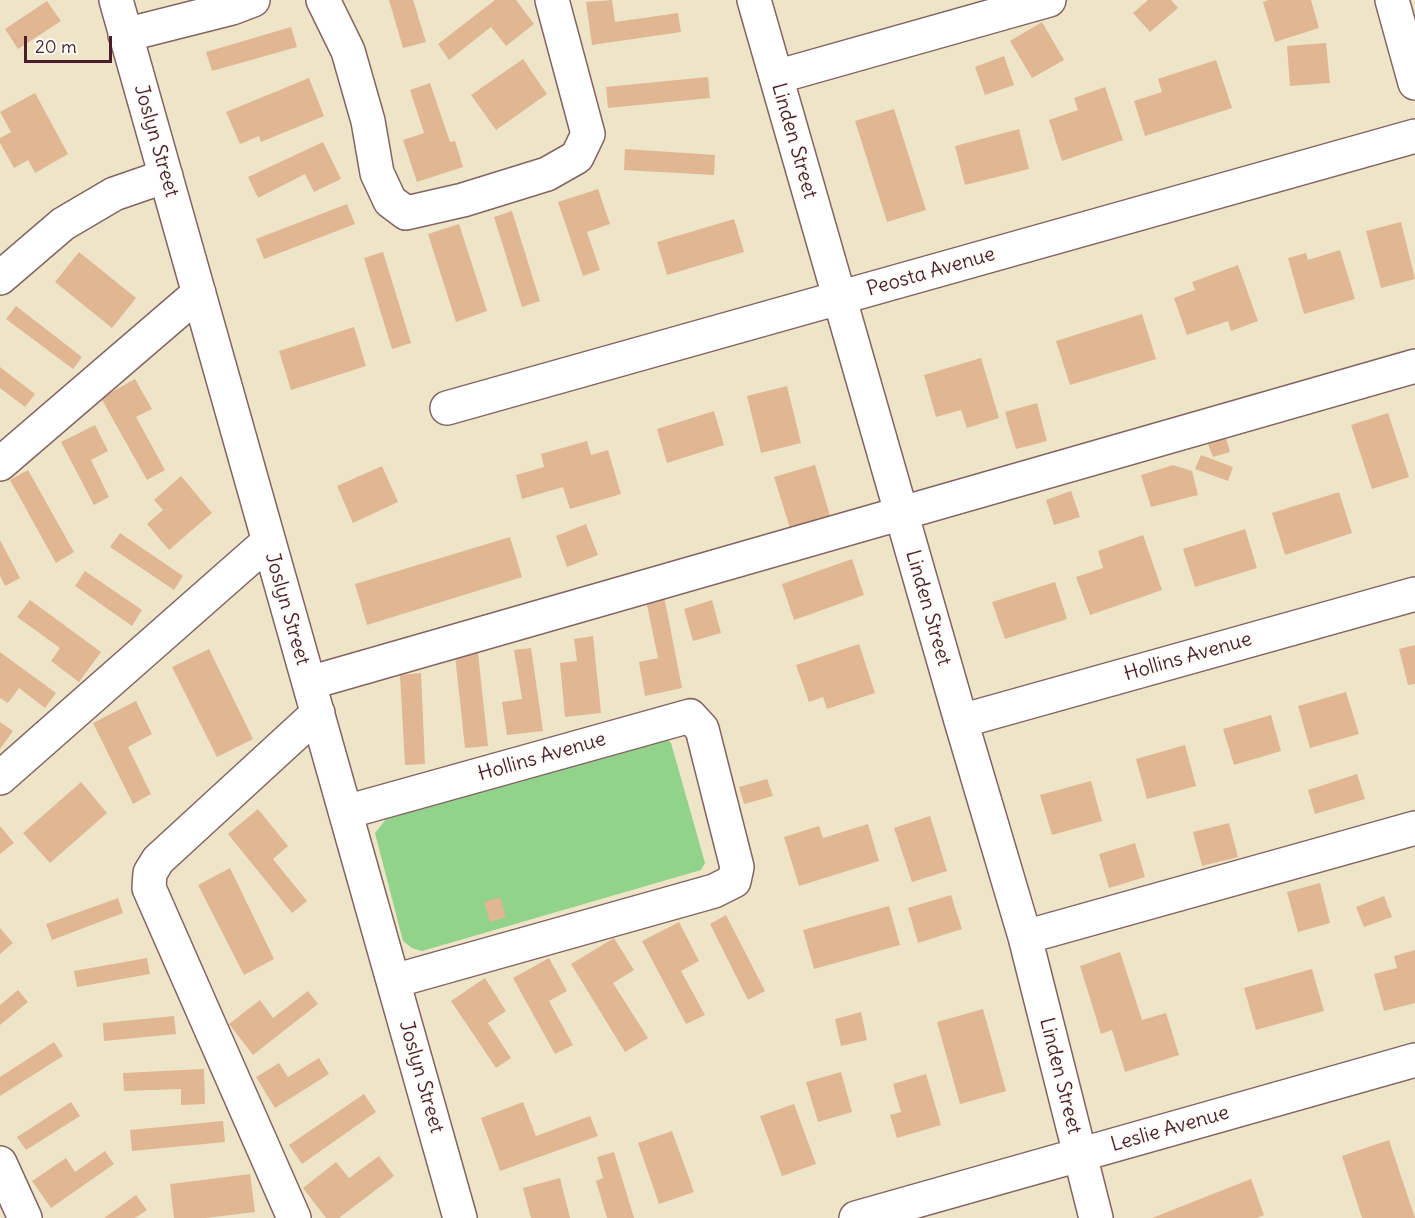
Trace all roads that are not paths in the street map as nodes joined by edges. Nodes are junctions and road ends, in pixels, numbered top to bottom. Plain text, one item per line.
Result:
1 (116, 0) edge
2 (253, 0) edge
3 (323, 0) edge
4 (552, 0) edge
5 (754, 0) edge
6 (1049, 0) edge
7 (1392, 0) edge
8 (125, 35) junction
9 (776, 77) junction
10 (1415, 82) edge
11 (1415, 136) edge
12 (166, 176) junction
13 (0, 278) edge
14 (199, 292) junction
15 (839, 297) junction
16 (1415, 366) edge
17 (447, 408) dead end
18 (0, 464) edge
19 (901, 514) junction
20 (268, 542) junction
21 (1415, 594) edge
22 (313, 698) junction
23 (961, 721) junction
24 (0, 778) edge
25 (346, 812) junction
26 (1415, 828) edge
27 (1025, 937) junction
28 (394, 981) junction
29 (1415, 1059) edge
30 (1080, 1154) junction
31 (0, 1163) edge
32 (25, 1218) edge
33 (294, 1218) edge
34 (460, 1218) edge
35 (856, 1218) edge
36 (1096, 1218) edge

1 - 8 street, Joslyn Street
2 - 8 street
3 - 4 street
5 - 9 street, Linden Street
6 - 9 street
7 - 10 street
8 - 12 street, Joslyn Street
9 - 15 street, Linden Street
11 - 15 street, Peosta Avenue
12 - 13 street
12 - 14 street, Joslyn Street
14 - 18 street
14 - 20 street, Joslyn Street
15 - 17 street, Peosta Avenue
15 - 19 street, Linden Street
16 - 19 street
19 - 22 street
19 - 23 street, Linden Street
20 - 22 street, Joslyn Street
20 - 24 street
21 - 23 street, Hollins Avenue
22 - 25 street, Joslyn Street
22 - 33 street
23 - 27 street, Linden Street
25 - 28 street, Joslyn Street
25 - 28 street, Hollins Avenue
26 - 27 street
27 - 30 street, Linden Street
28 - 34 street, Joslyn Street
29 - 30 street, Leslie Avenue
30 - 35 street, Leslie Avenue
30 - 36 street, Linden Street
31 - 32 street

